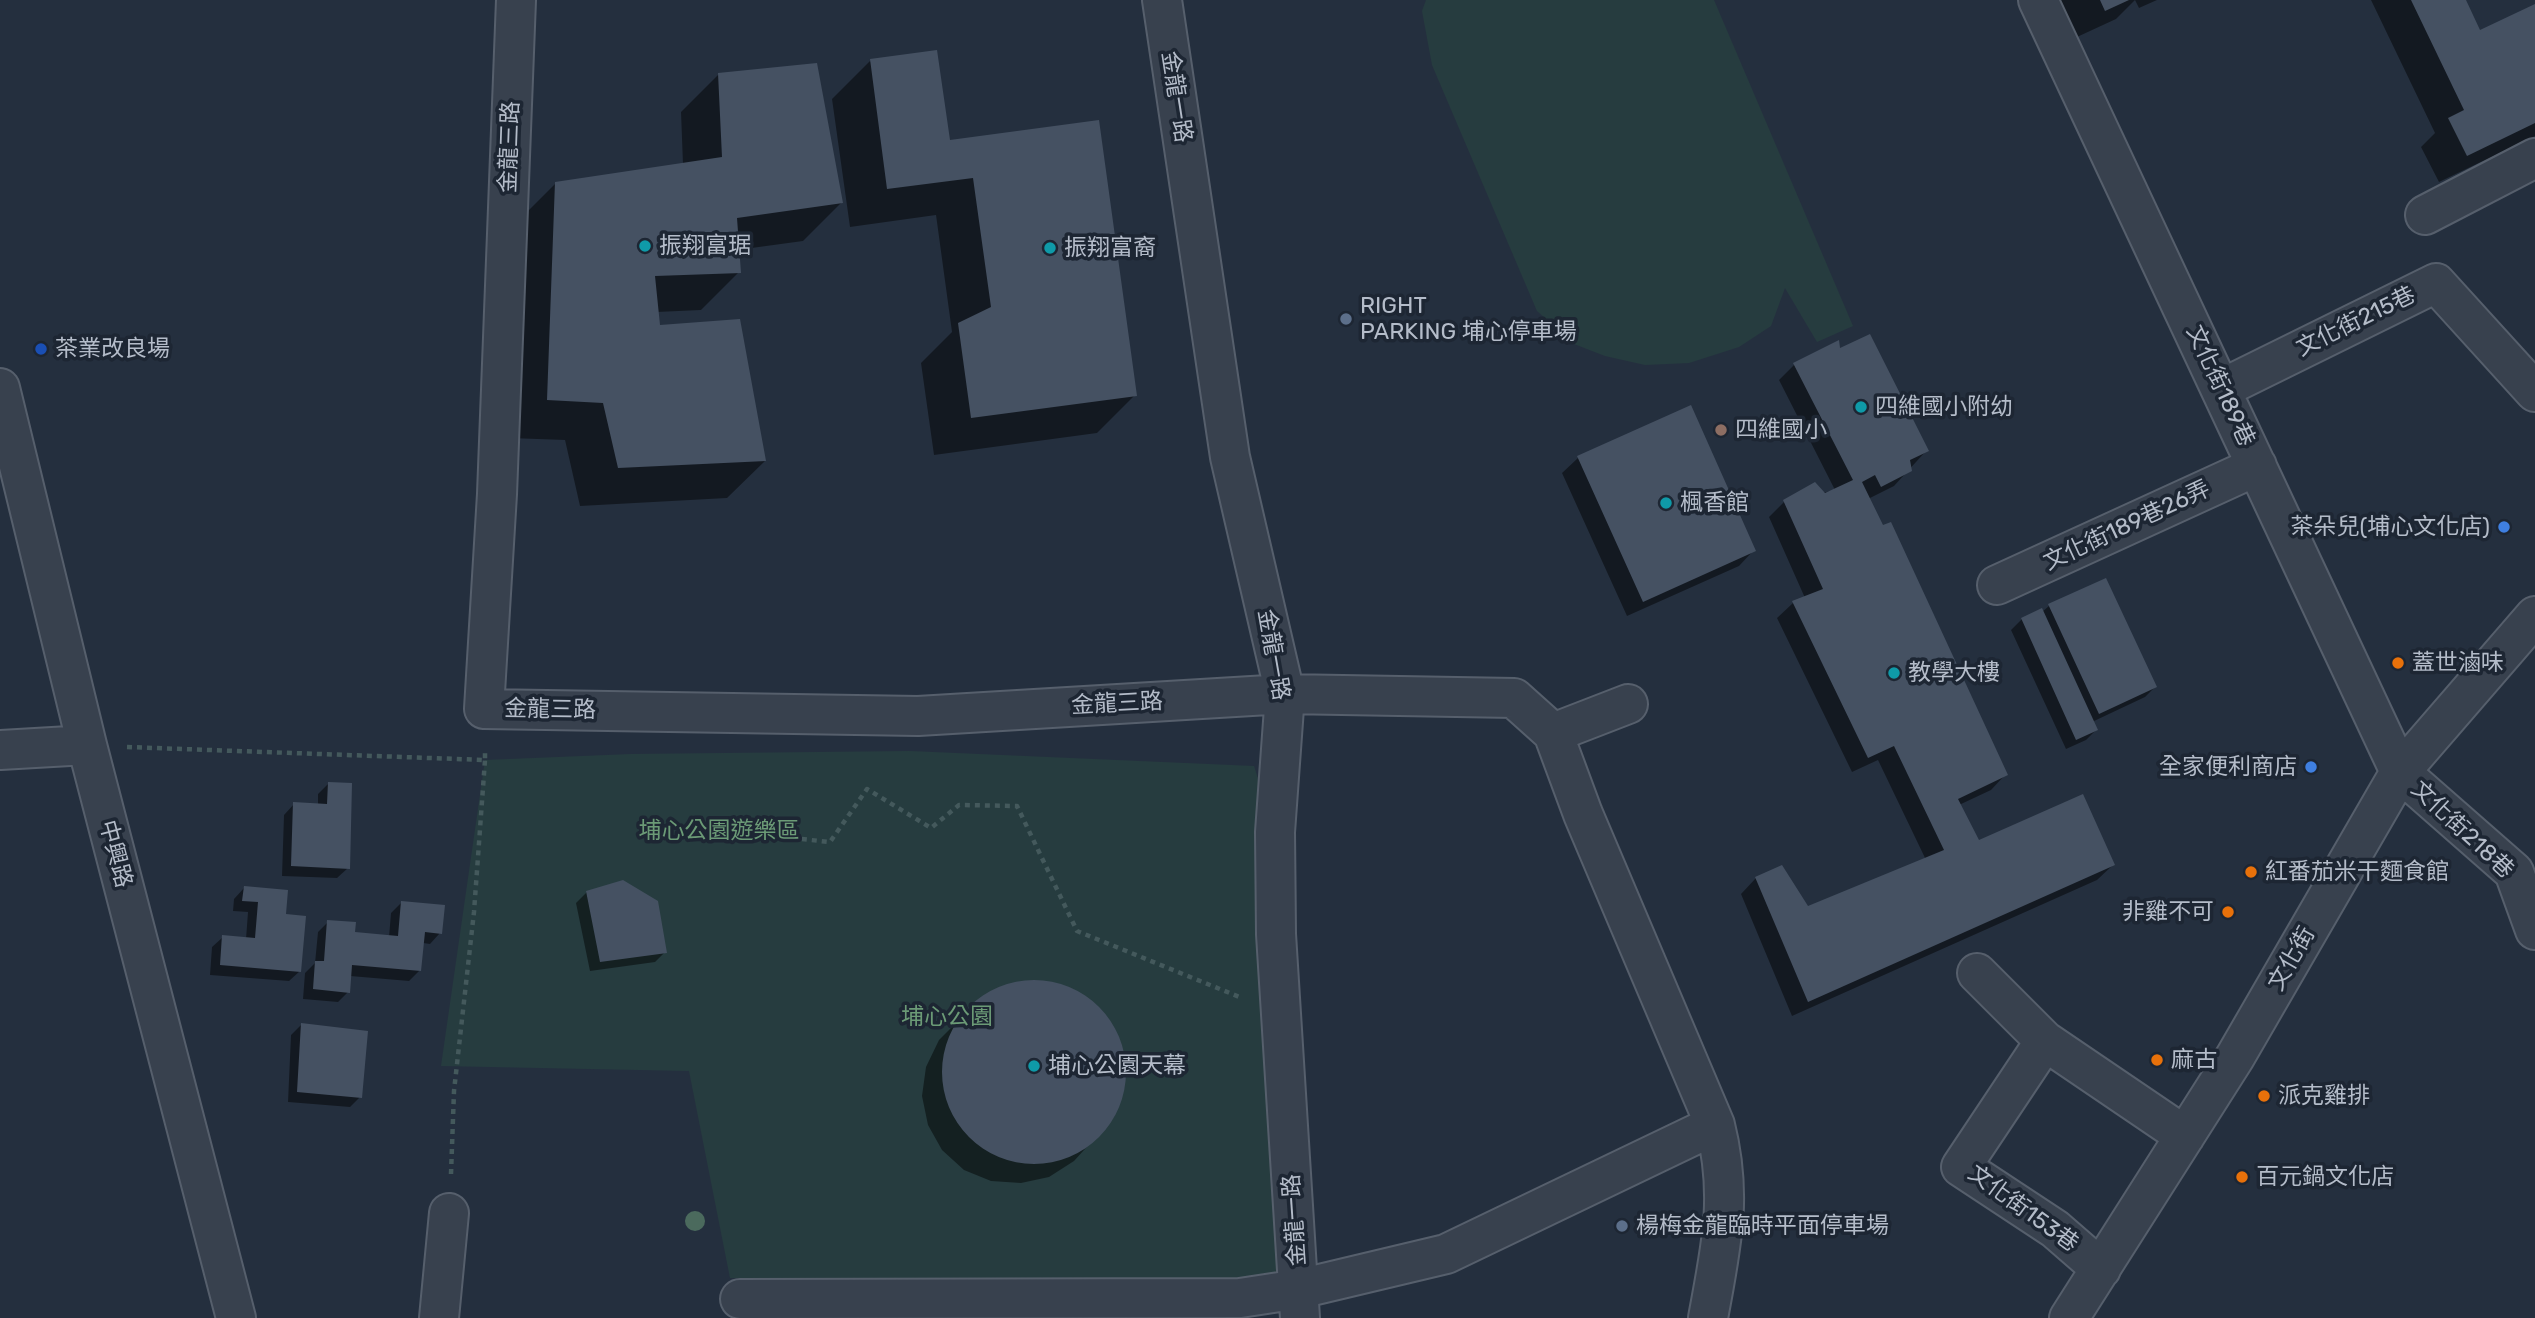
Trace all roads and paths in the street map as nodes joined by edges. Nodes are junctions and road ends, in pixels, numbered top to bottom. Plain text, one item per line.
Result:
1 (516, 0) edge
2 (1162, 0) edge
3 (2038, 0) edge
4 (2535, 158) edge
5 (2425, 215) dead end
6 (0, 388) edge
7 (2221, 389) junction
8 (2535, 391) edge
9 (2257, 466) junction
10 (1997, 586) dead end
11 (2535, 616) edge
12 (1285, 694) junction
13 (1628, 704) dead end
14 (484, 709) junction
15 (1553, 733) junction
16 (86, 745) junction
17 (0, 750) edge
18 (485, 760) junction
19 (2400, 772) junction
20 (772, 836) dead end
21 (2535, 930) edge
22 (1977, 973) dead end
23 (1282, 1014) junction
24 (2045, 1041) junction
25 (1715, 1125) junction
26 (2185, 1136) junction
27 (449, 1213) joint
28 (2101, 1269) junction
29 (740, 1299) dead end
30 (1299, 1303) edge
31 (236, 1318) edge
32 (439, 1318) edge
33 (1708, 1318) edge
34 (2069, 1318) edge

1 - 14 street, 金龍三路
2 - 12 street, 金龍一路
3 - 7 street, 文化街189巷
4 - 5 street
6 - 16 street, 中興路
7 - 8 street, 文化街215巷
7 - 9 street, 文化街189巷
9 - 10 street, 文化街189巷26弄
9 - 19 street, 文化街189巷
11 - 19 street, 文化街
12 - 14 street, 金龍三路
12 - 15 street, 金龍三路
12 - 23 street, 金龍一路
13 - 15 street
14 - 18 path
15 - 25 street
16 - 17 street
16 - 18 path
16 - 31 street, 中興路
18 - 27 path
19 - 21 street, 文化街218巷
19 - 26 street, 文化街
20 - 23 path
22 - 24 street
23 - 30 street, 金龍一路
24 - 26 street
24 - 28 street, 文化街153巷
25 - 30 street
25 - 33 street
26 - 28 street, 文化街
27 - 32 street
28 - 34 street, 文化街
29 - 30 street

